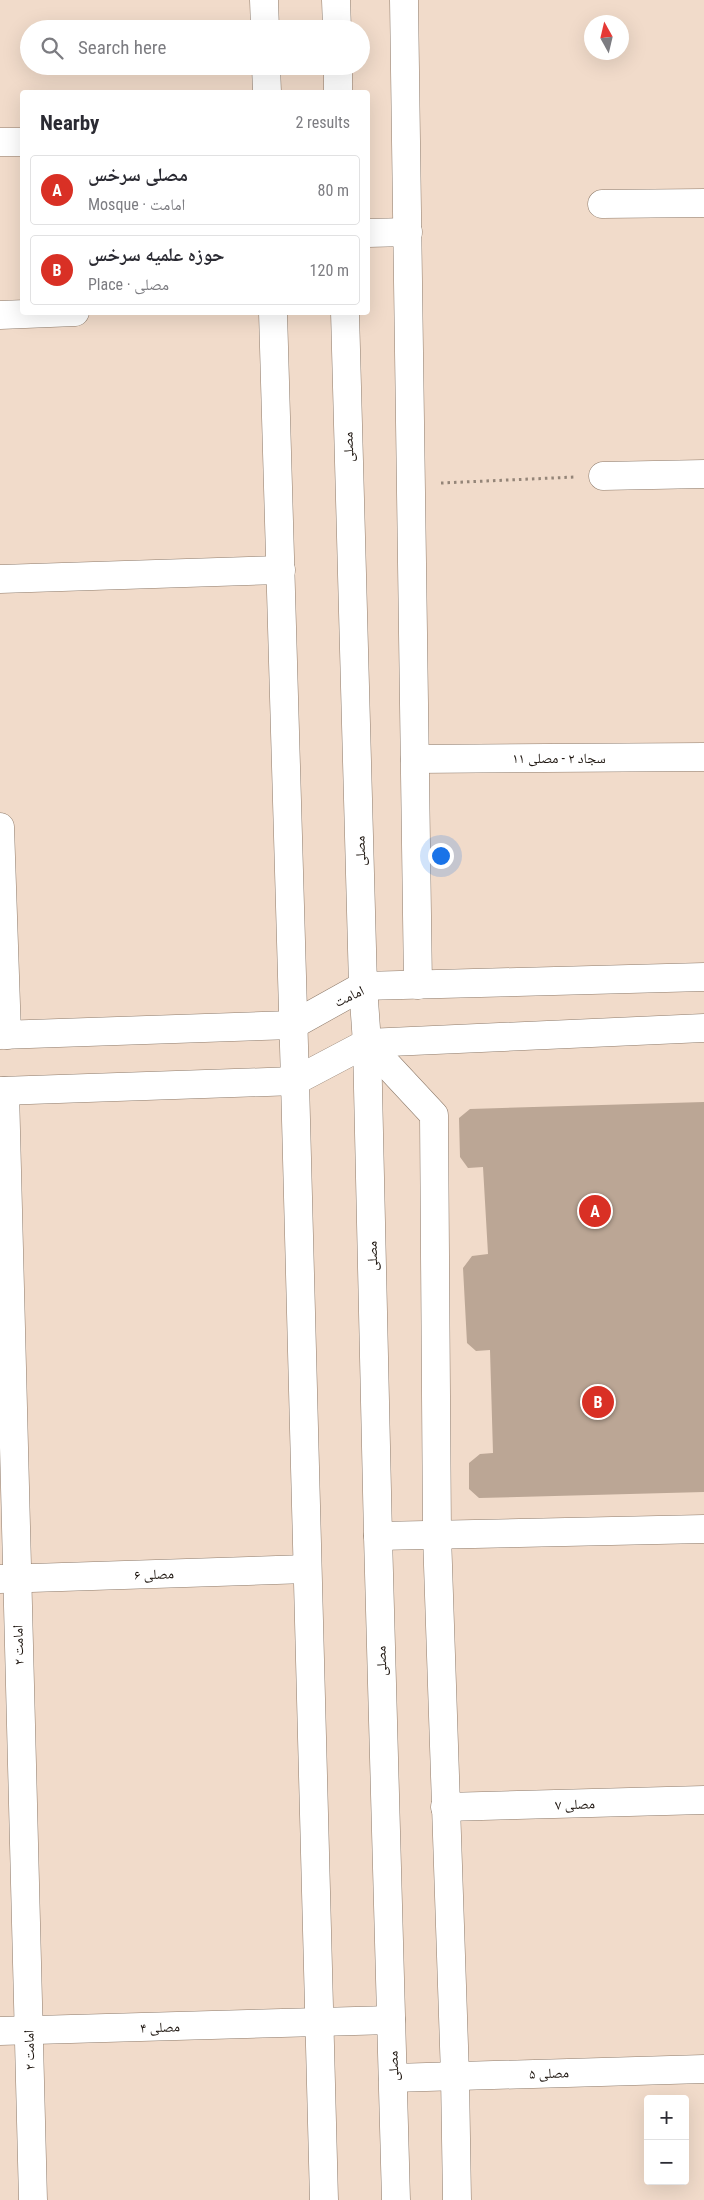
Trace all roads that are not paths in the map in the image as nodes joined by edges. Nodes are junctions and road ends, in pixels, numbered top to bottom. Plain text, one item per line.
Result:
1 (264, 0) edge
2 (336, 0) edge
3 (404, 0) edge
4 (265, 20) edge
5 (336, 20) edge
6 (266, 75) edge
7 (338, 75) edge
8 (267, 90) edge
9 (338, 90) edge
10 (0, 142) edge
11 (20, 142) edge
12 (704, 202) edge
13 (602, 204) dead end
14 (408, 232) junction
15 (370, 234) edge
16 (20, 314) edge
17 (0, 315) edge
18 (273, 315) edge
19 (345, 315) edge
20 (704, 474) edge
21 (603, 476) road end
22 (281, 570) junction
23 (0, 579) edge
24 (704, 757) edge
25 (415, 759) junction
26 (0, 827) edge
27 (704, 977) edge
28 (418, 985) junction
29 (363, 986) junction
30 (293, 1026) junction
31 (704, 1028) edge
32 (4, 1035) edge
33 (367, 1043) junction
34 (295, 1081) junction
35 (3, 1091) edge
36 (704, 1528) edge
37 (437, 1535) junction
38 (378, 1536) junction
39 (307, 1569) junction
40 (8, 1579) edge
41 (704, 1800) edge
42 (445, 1807) junction
43 (392, 2020) junction
44 (319, 2022) junction
45 (28, 2030) junction
46 (0, 2031) edge
47 (704, 2069) edge
48 (455, 2076) junction
49 (393, 2078) junction
50 (33, 2200) edge
51 (324, 2200) edge
52 (396, 2200) edge
53 (457, 2200) edge

1 - 4 street
2 - 5 street
3 - 14 street
6 - 8 street
7 - 9 street
10 - 11 street
12 - 13 street
14 - 15 street
14 - 25 street
16 - 17 street
18 - 22 street
19 - 29 street, مصلی
20 - 21 street
22 - 23 street
22 - 30 street
24 - 25 street, سجاد ۲ - مصلی ۱۱
25 - 28 street
26 - 32 street
27 - 28 street, امامت
28 - 29 street, امامت
29 - 30 street, امامت
29 - 33 street, مصلی
30 - 32 street, امامت
30 - 34 street
31 - 33 street
33 - 34 street
33 - 37 street
33 - 38 street, مصلی
34 - 35 street
34 - 39 street
35 - 40 street, امامت ۲
36 - 37 street
37 - 38 street
37 - 42 street
38 - 43 street, مصلی
39 - 40 street, مصلی ۶
39 - 44 street
40 - 45 street, امامت ۲
41 - 42 street, مصلی ۷
42 - 48 street
43 - 44 street, مصلی ۴
43 - 49 street, مصلی
44 - 45 street, مصلی ۴
44 - 51 street
45 - 46 street, مصلی ۴
45 - 50 street, امامت ۲
47 - 48 street, مصلی ۵
48 - 49 street, مصلی ۵
48 - 53 street
49 - 52 street, مصلی

